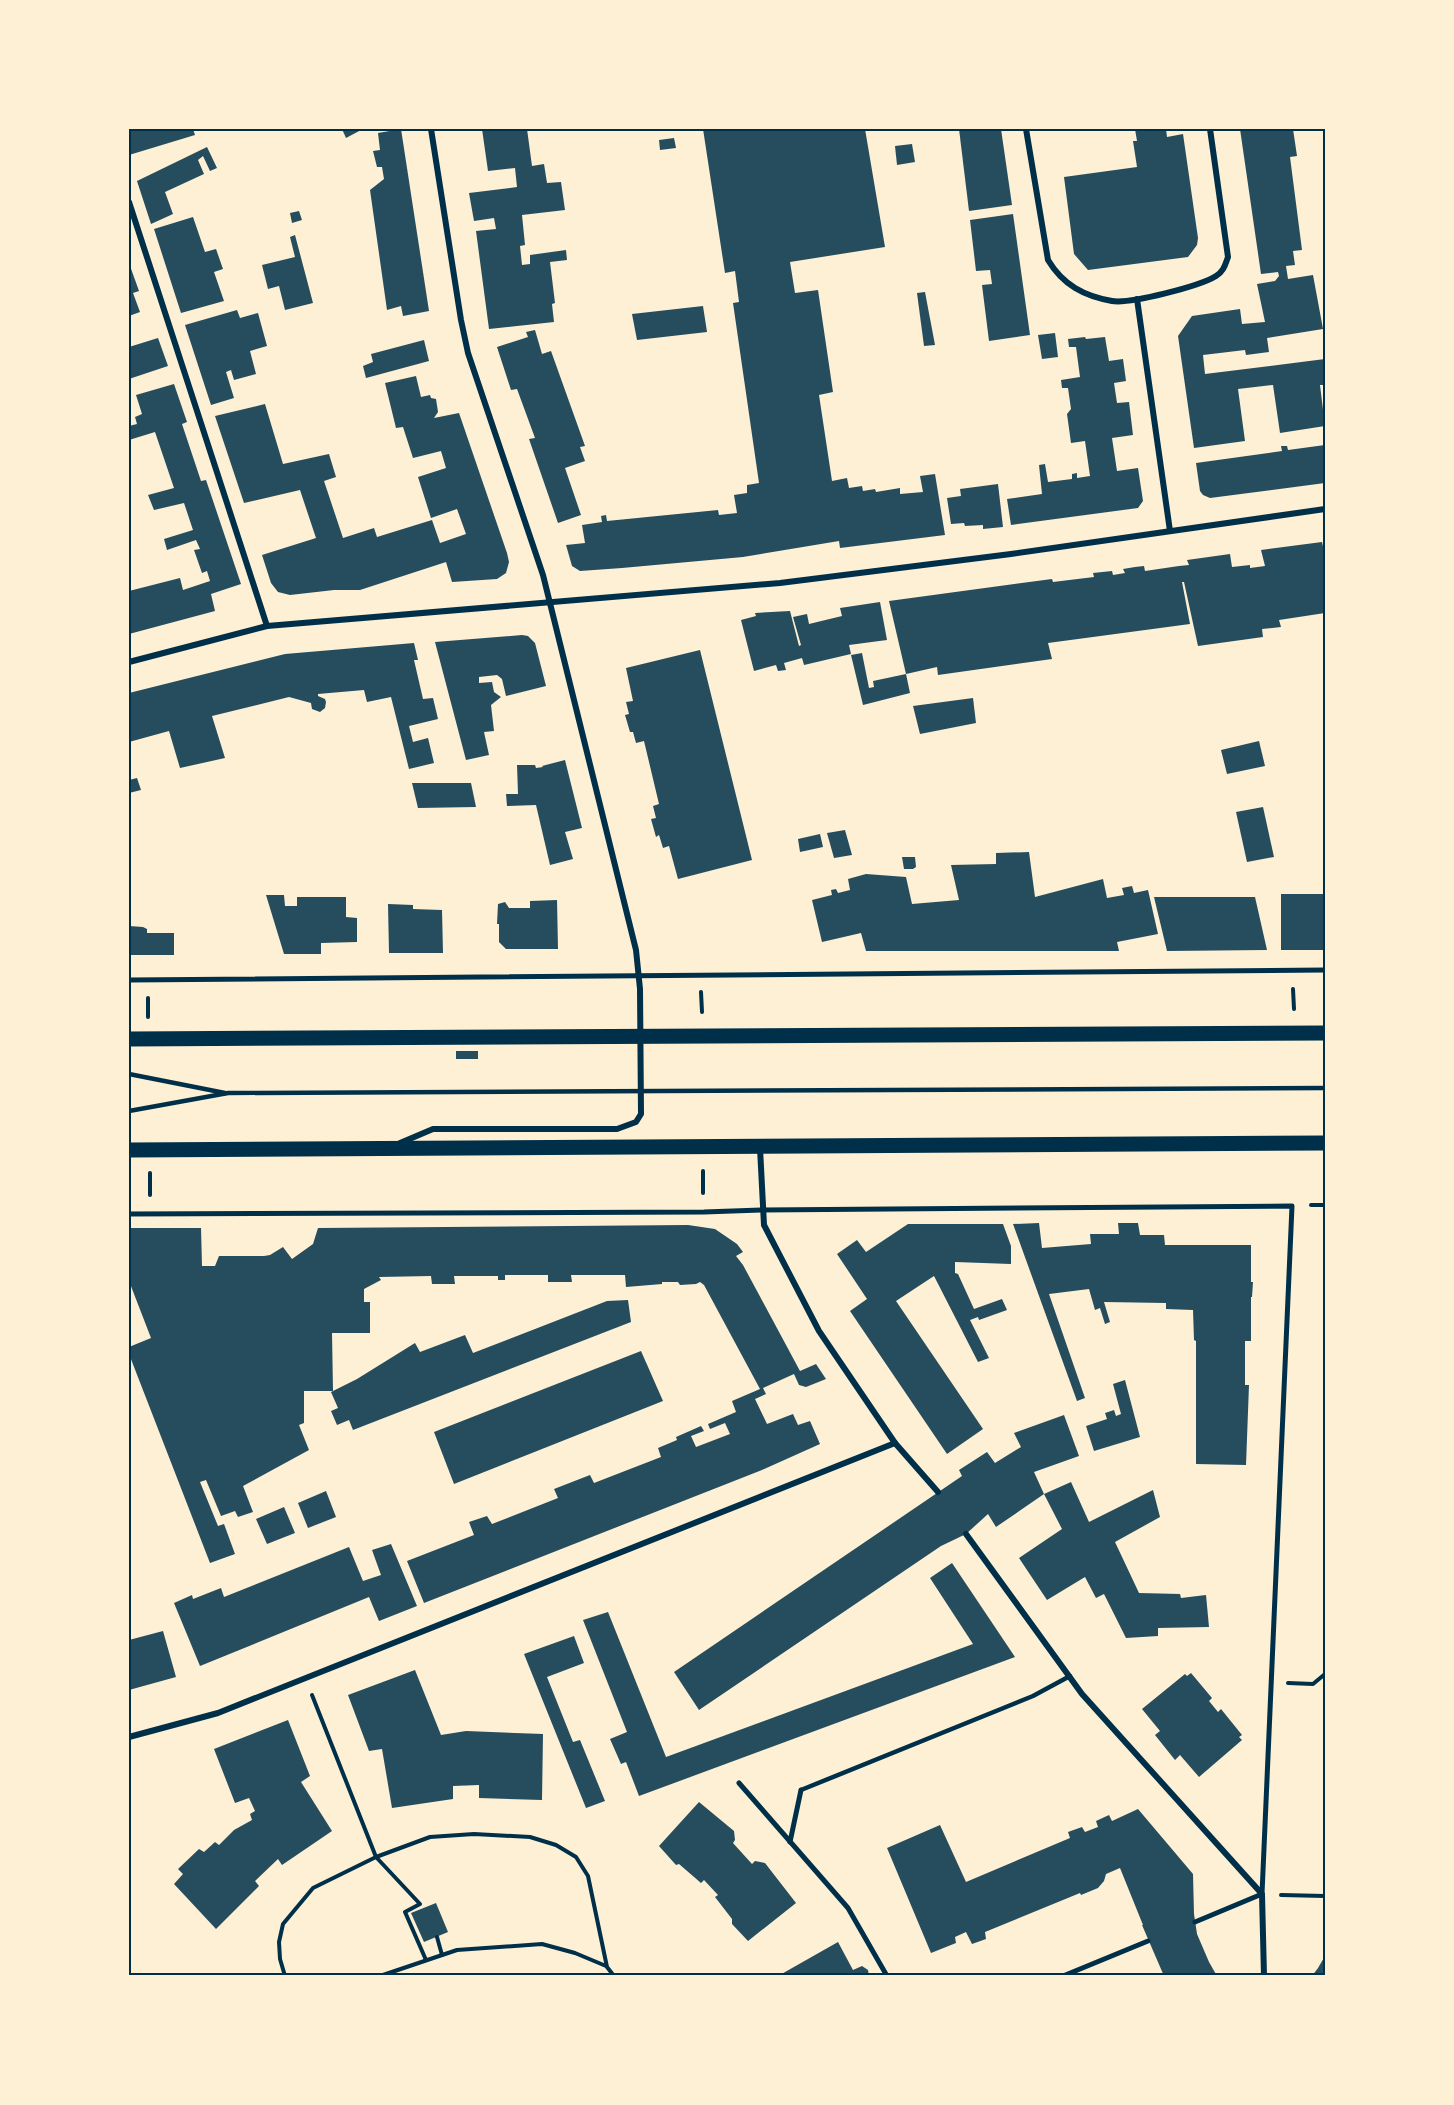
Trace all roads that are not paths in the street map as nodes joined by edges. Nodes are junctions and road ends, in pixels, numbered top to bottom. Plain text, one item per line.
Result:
1 (431, 129) edge
2 (1026, 129) edge
3 (1210, 129) edge
4 (129, 202) edge
5 (1137, 299) junction
6 (1325, 509) edge
7 (1170, 531) junction
8 (550, 602) junction
9 (267, 626) junction
10 (129, 662) edge
11 (1325, 970) edge
12 (639, 975) junction
13 (129, 980) edge
14 (1325, 1033) edge
15 (641, 1038) junction
16 (129, 1039) edge
17 (129, 1074) edge
18 (1325, 1088) edge
19 (642, 1091) junction
20 (228, 1094) junction
21 (129, 1111) edge
22 (1325, 1143) edge
23 (389, 1148) junction
24 (760, 1148) junction
25 (129, 1150) edge
26 (761, 1210) junction
27 (129, 1214) edge
28 (895, 1443) junction
29 (938, 1492) dead end
30 (966, 1534) dead end
31 (1070, 1676) junction
32 (129, 1737) edge
33 (739, 1783) dead end
34 (801, 1790) joint
35 (790, 1842) junction
36 (1262, 1894) junction
37 (1195, 1922) dead end
38 (1148, 1941) dead end
39 (887, 1976) edge
40 (1063, 1976) edge
41 (1264, 1976) edge

1 - 8 street
2 - 5 street
3 - 5 street
4 - 9 street
5 - 7 street
6 - 7 street
7 - 8 street
8 - 9 street
8 - 12 street
9 - 10 street
11 - 12 street
12 - 13 street
12 - 15 street
14 - 15 main road
15 - 16 main road
15 - 19 street
17 - 20 lane
18 - 19 lane
19 - 20 lane
19 - 23 street
20 - 21 lane
22 - 24 main road
23 - 24 main road
23 - 25 main road
24 - 26 street
26 - 27 street
26 - 28 street
26 - 36 street
28 - 29 street
28 - 32 street
30 - 31 street
31 - 34 lane
31 - 36 street
33 - 35 street
34 - 35 street
35 - 39 street
36 - 37 street
36 - 41 street
38 - 40 street

